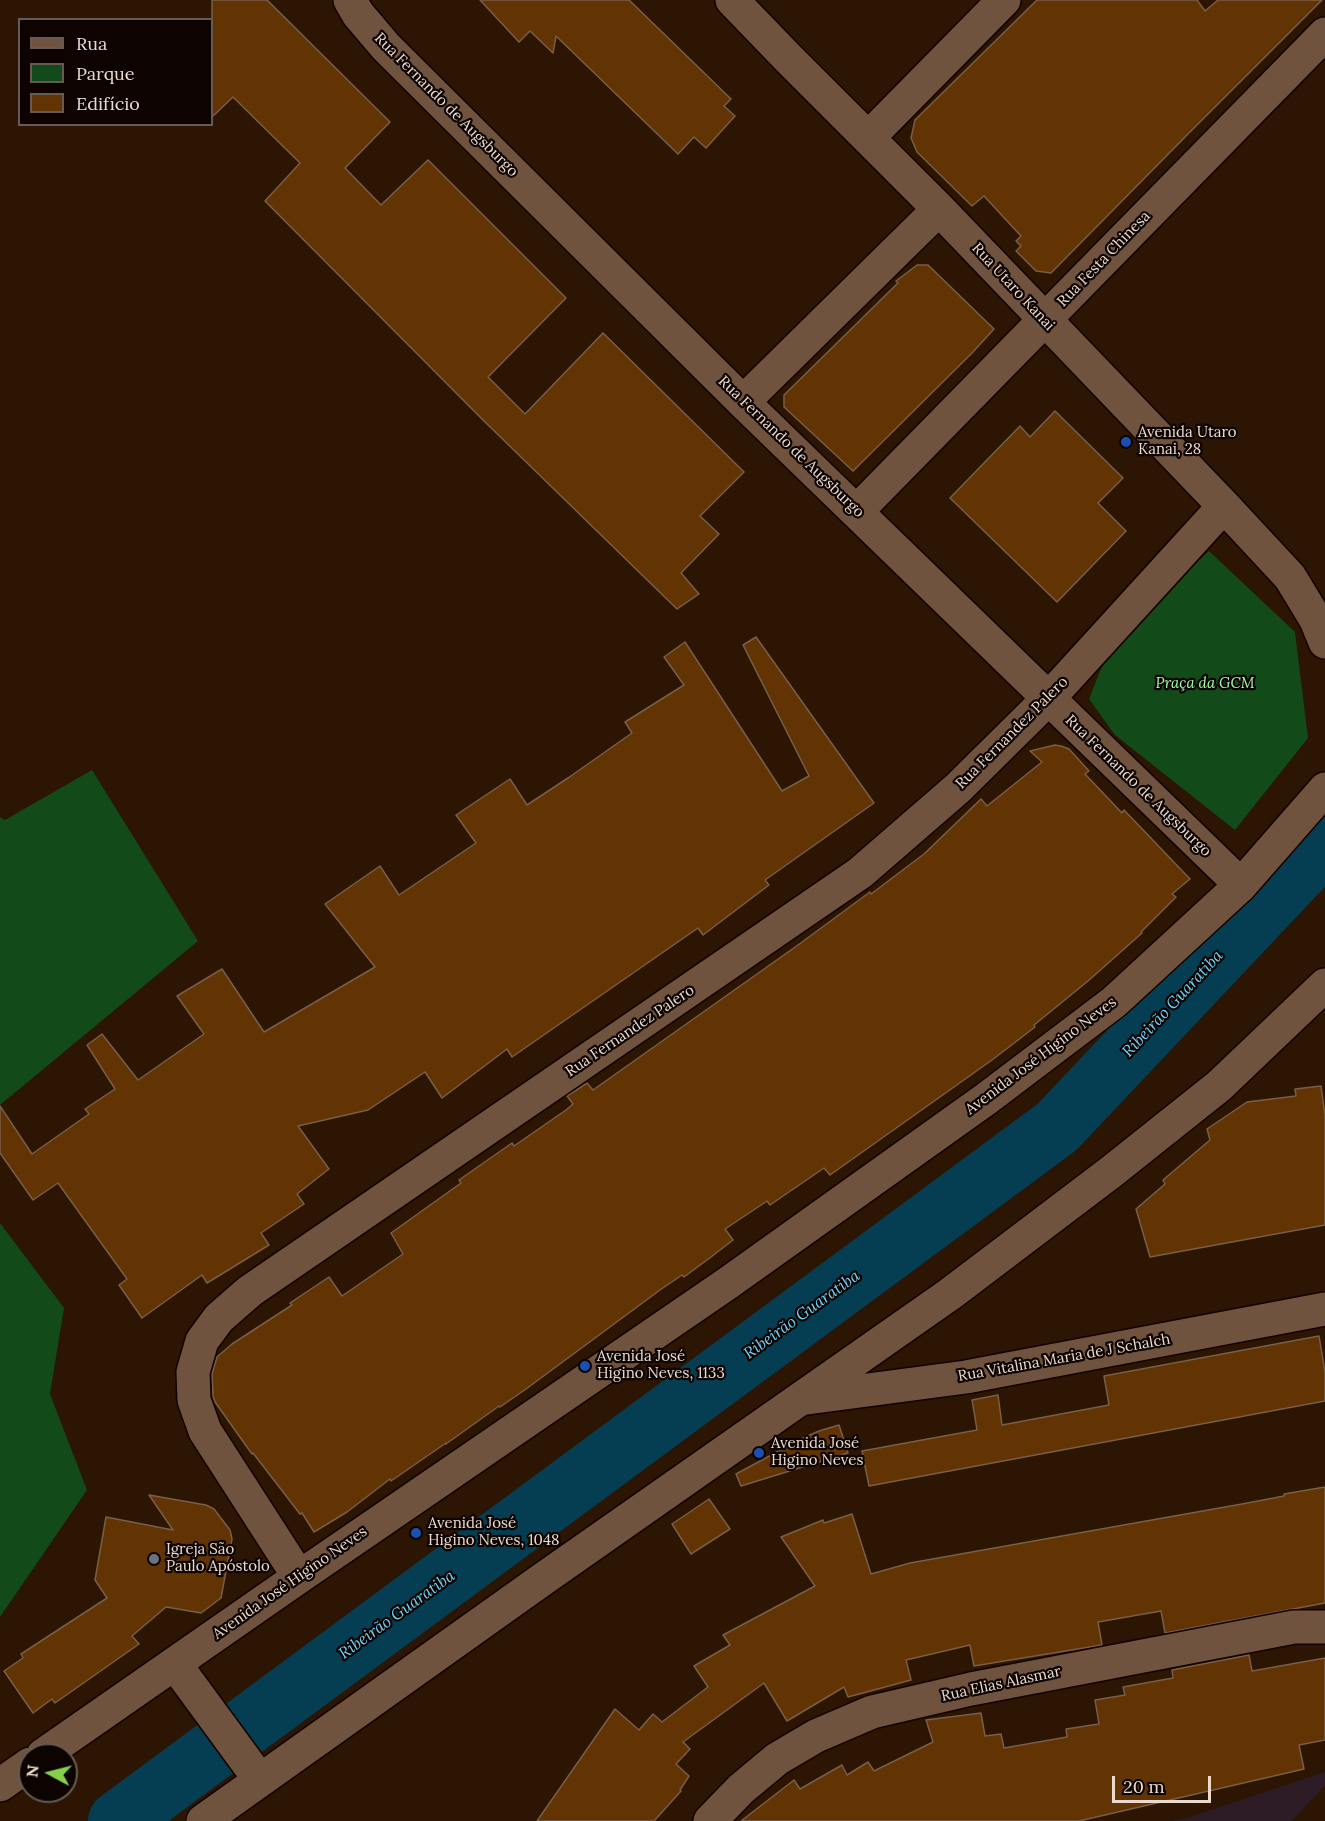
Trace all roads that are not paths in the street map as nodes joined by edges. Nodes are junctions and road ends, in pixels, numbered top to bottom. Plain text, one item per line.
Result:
1 (350, 0) edge
2 (732, 0) edge
3 (1004, 0) edge
4 (1325, 34) edge
5 (868, 138) junction
6 (939, 209) junction
7 (1045, 320) junction
8 (743, 402) junction
9 (1224, 506) junction
10 (857, 511) junction
11 (1290, 577) junction
12 (1325, 582) edge
13 (1325, 642) edge
14 (1048, 699) junction
15 (1325, 789) edge
16 (1241, 885) junction
17 (1325, 985) edge
18 (1325, 1309) edge
19 (802, 1399) junction
20 (298, 1577) junction
21 (1325, 1627) edge
22 (174, 1664) junction
23 (60, 1743) edge
24 (18, 1772) edge
25 (260, 1780) junction
26 (0, 1785) edge
27 (202, 1821) edge
28 (710, 1821) edge

1 - 8 street, Rua Fernando de Augsburgo
2 - 5 street, Rua Utaro Kanai
3 - 5 street
4 - 7 street, Rua Festa Chinesa
5 - 6 street, Rua Utaro Kanai
6 - 7 street, Rua Utaro Kanai
6 - 8 street
7 - 9 street, Rua Utaro Kanai
7 - 10 street, Rua Festa Chinesa
8 - 10 street, Rua Fernando de Augsburgo
9 - 11 street, Rua Utaro Kanai
9 - 14 street, Rua Fernandez Palero
10 - 14 street, Rua Fernando de Augsburgo
11 - 12 street
11 - 13 street, Rua Utaro Kanai
14 - 16 street, Rua Fernando de Augsburgo
14 - 20 street, Rua Fernandez Palero
15 - 16 street, Avenida José Higino Neves
16 - 20 street, Avenida José Higino Neves
17 - 19 street
18 - 19 street, Rua Vitalina Maria de J Schalch
19 - 25 street
20 - 22 street, Avenida José Higino Neves
21 - 28 street, Rua Elias Alasmar
22 - 23 street, Avenida José Higino Neves
22 - 25 street
24 - 26 street
25 - 27 street

